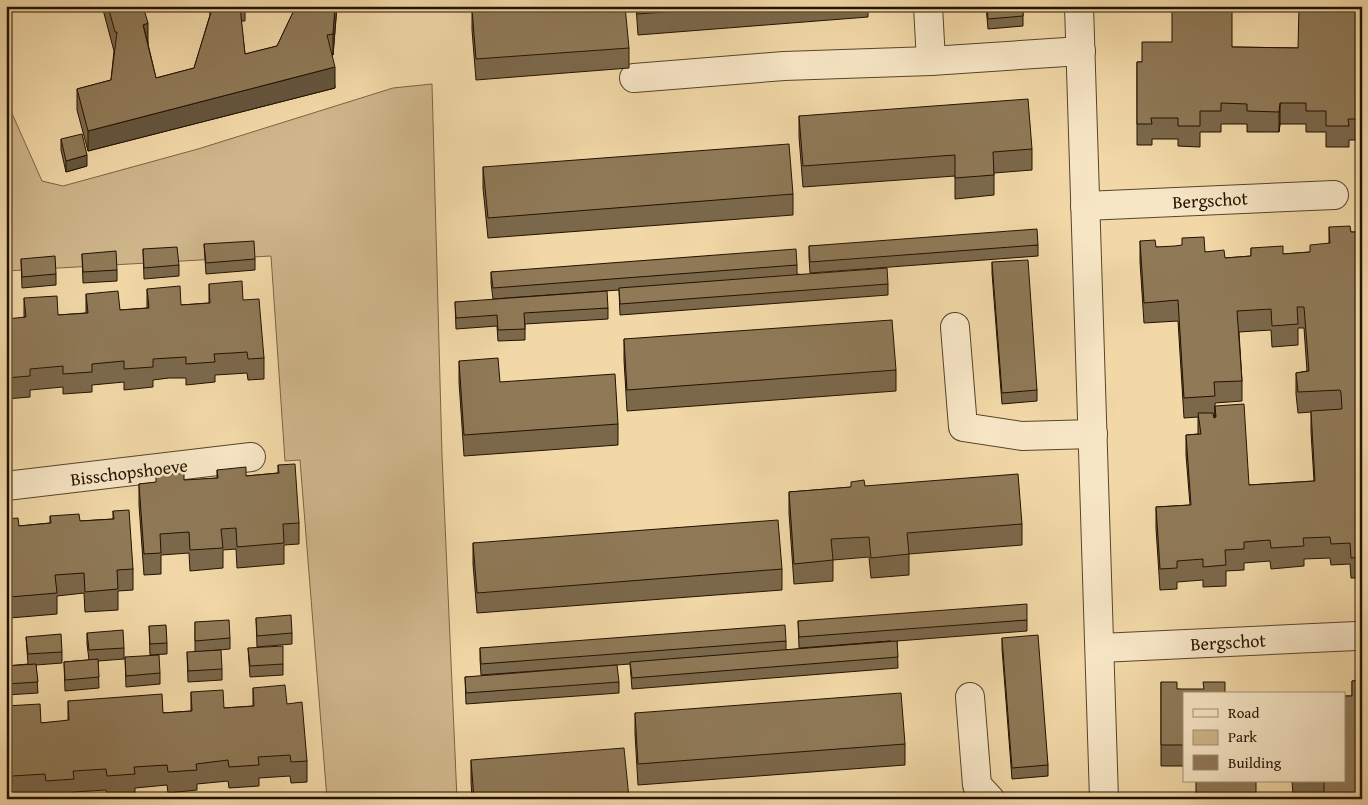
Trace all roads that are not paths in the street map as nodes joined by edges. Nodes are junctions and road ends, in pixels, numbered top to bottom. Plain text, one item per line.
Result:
1 (928, 6) edge
2 (1079, 6) edge
3 (1081, 52) junction
4 (931, 61) junction
5 (634, 78) dead end
6 (1334, 194) dead end
7 (1085, 206) junction
8 (955, 327) dead end
9 (1093, 434) junction
10 (251, 457) dead end
11 (6, 486) edge
12 (1356, 636) dead end
13 (1100, 648) junction
14 (970, 697) dead end
15 (990, 799) edge
16 (1104, 799) edge

1 - 4 street
2 - 3 street
3 - 4 street
3 - 7 street
4 - 5 street
6 - 7 street, Bergschot
7 - 9 street
8 - 9 street
9 - 13 street
10 - 11 street, Bisschopshoeve
12 - 13 street, Bergschot
13 - 16 street
14 - 15 street

